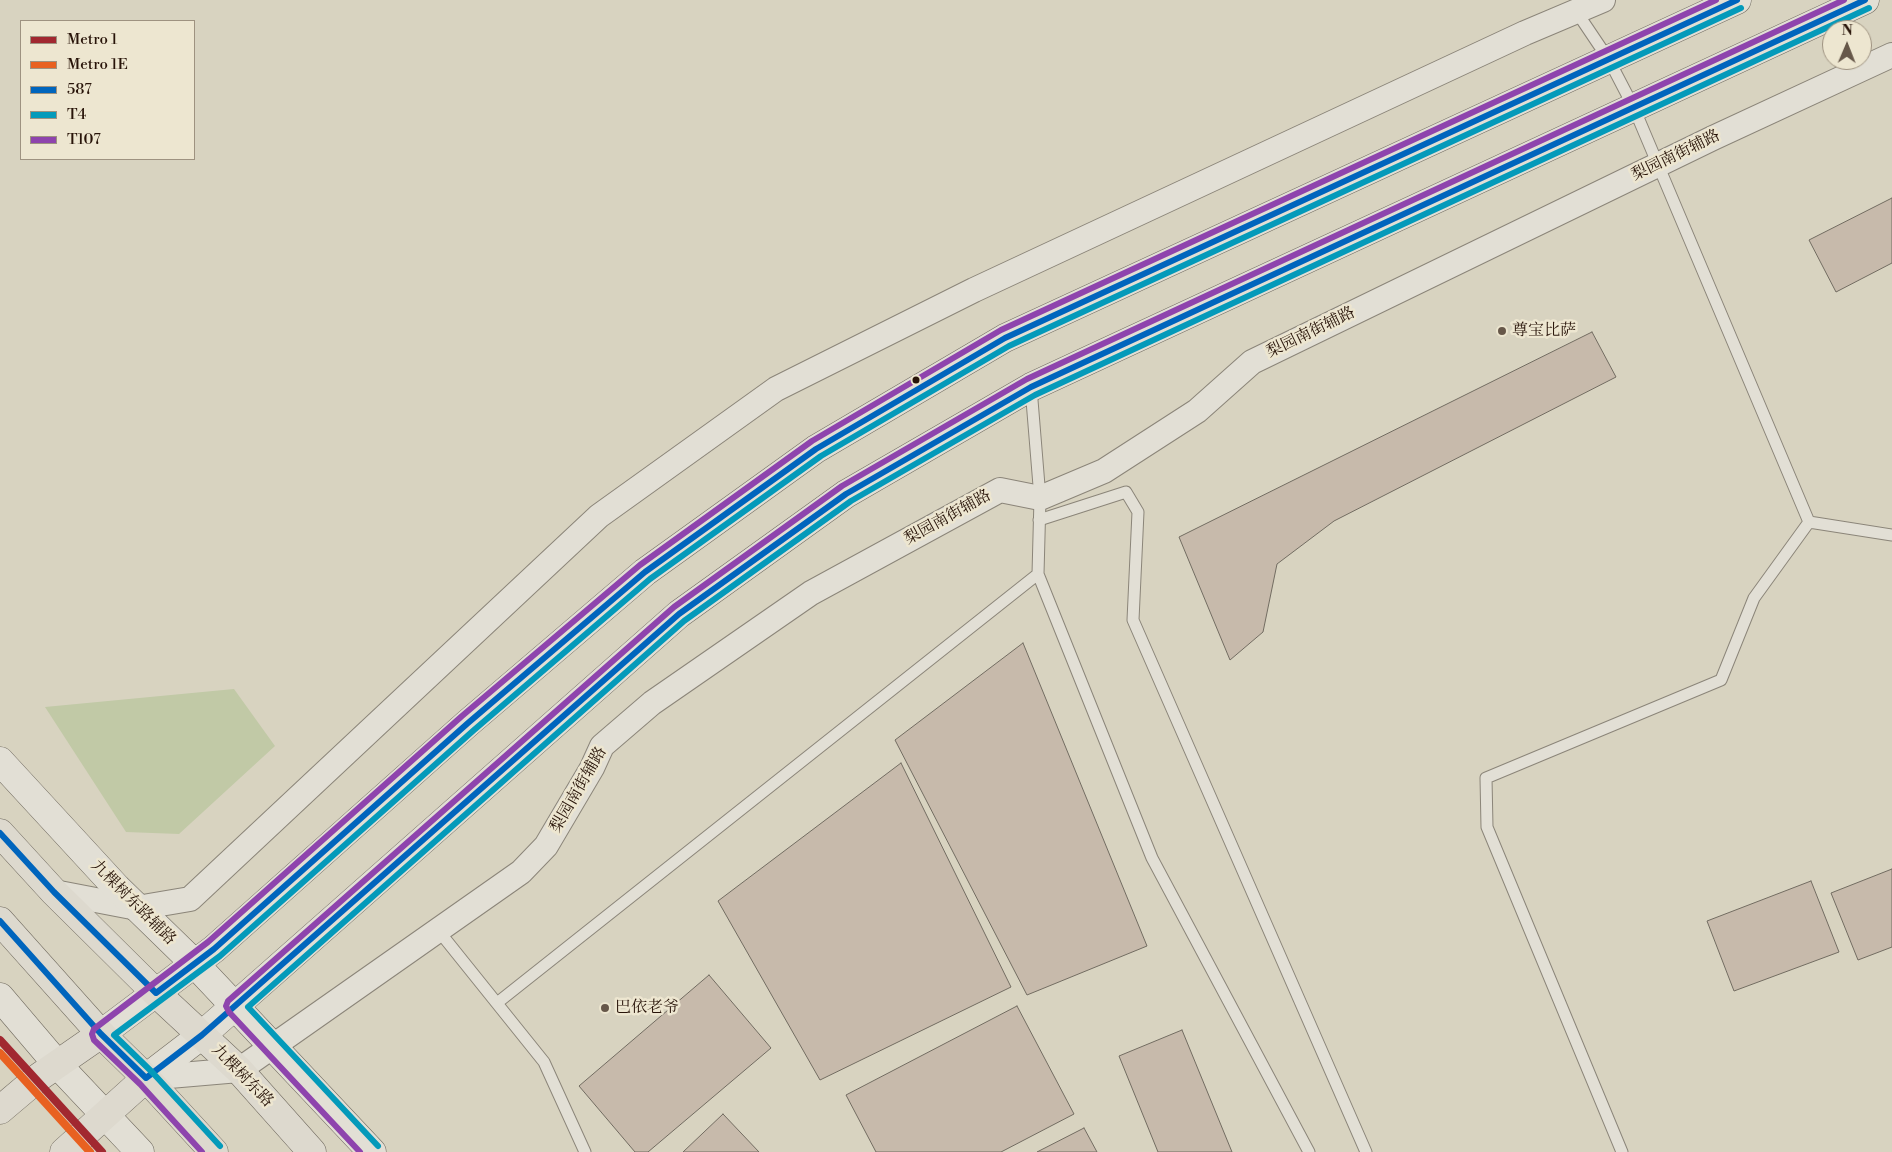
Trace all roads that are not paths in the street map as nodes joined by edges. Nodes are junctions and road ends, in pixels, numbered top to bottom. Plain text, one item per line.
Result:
1 (1603, 0) edge
2 (1737, 0) edge
3 (1865, 0) edge
4 (1576, 11) junction
5 (1892, 54) edge
6 (1609, 60) junction
7 (1634, 108) junction
8 (1659, 164) junction
9 (1031, 387) junction
10 (1039, 509) junction
11 (1808, 522) junction
12 (1892, 536) edge
13 (1038, 574) junction
14 (0, 761) edge
15 (0, 833) edge
16 (54, 892) junction
17 (137, 908) junction
18 (0, 921) edge
19 (438, 930) junction
20 (194, 963) junction
21 (156, 993) junction
22 (0, 997) edge
23 (497, 1003) junction
24 (235, 1006) junction
25 (101, 1034) junction
26 (202, 1035) junction
27 (273, 1046) junction
28 (57, 1064) junction
29 (239, 1070) junction
30 (146, 1078) junction
31 (0, 1110) edge
32 (105, 1115) junction
33 (64, 1152) edge
34 (140, 1152) edge
35 (214, 1152) edge
36 (312, 1152) edge
37 (372, 1152) edge
38 (585, 1152) edge
39 (1309, 1152) edge
40 (1366, 1152) edge
41 (1622, 1152) edge

1 - 4 street
2 - 6 main road
3 - 7 main road
4 - 6 lane
4 - 17 street
5 - 8 street, 梨园南街辅路
6 - 7 lane
6 - 20 main road
7 - 8 lane
7 - 9 main road
8 - 10 street, 梨园南街辅路
8 - 11 lane
9 - 10 lane
9 - 24 main road
10 - 13 lane
10 - 19 street, 梨园南街辅路
10 - 40 lane
11 - 12 lane
11 - 41 lane
13 - 23 lane
13 - 39 lane
14 - 17 main road, 九棵树东路辅路
15 - 16 main road, 九棵树东路
16 - 17 street
16 - 21 main road, 九棵树东路
17 - 20 main road, 九棵树东路辅路
18 - 25 main road
19 - 23 lane
19 - 27 street, 梨园南街辅路
20 - 21 main road
20 - 24 main road, 九棵树东路辅路
21 - 25 main road
21 - 26 main road, 九棵树东路
22 - 28 main road
23 - 38 lane
24 - 26 main road
24 - 27 main road, 九棵树东路辅路
25 - 28 main road
25 - 30 main road
26 - 29 main road, 九棵树东路
26 - 30 main road
27 - 29 street, 梨园南街辅路
27 - 37 main road, 九棵树东路辅路
28 - 31 main road
28 - 32 main road
29 - 30 street
29 - 36 main road, 九棵树东路
30 - 32 main road
30 - 35 main road
32 - 33 main road
32 - 34 main road

